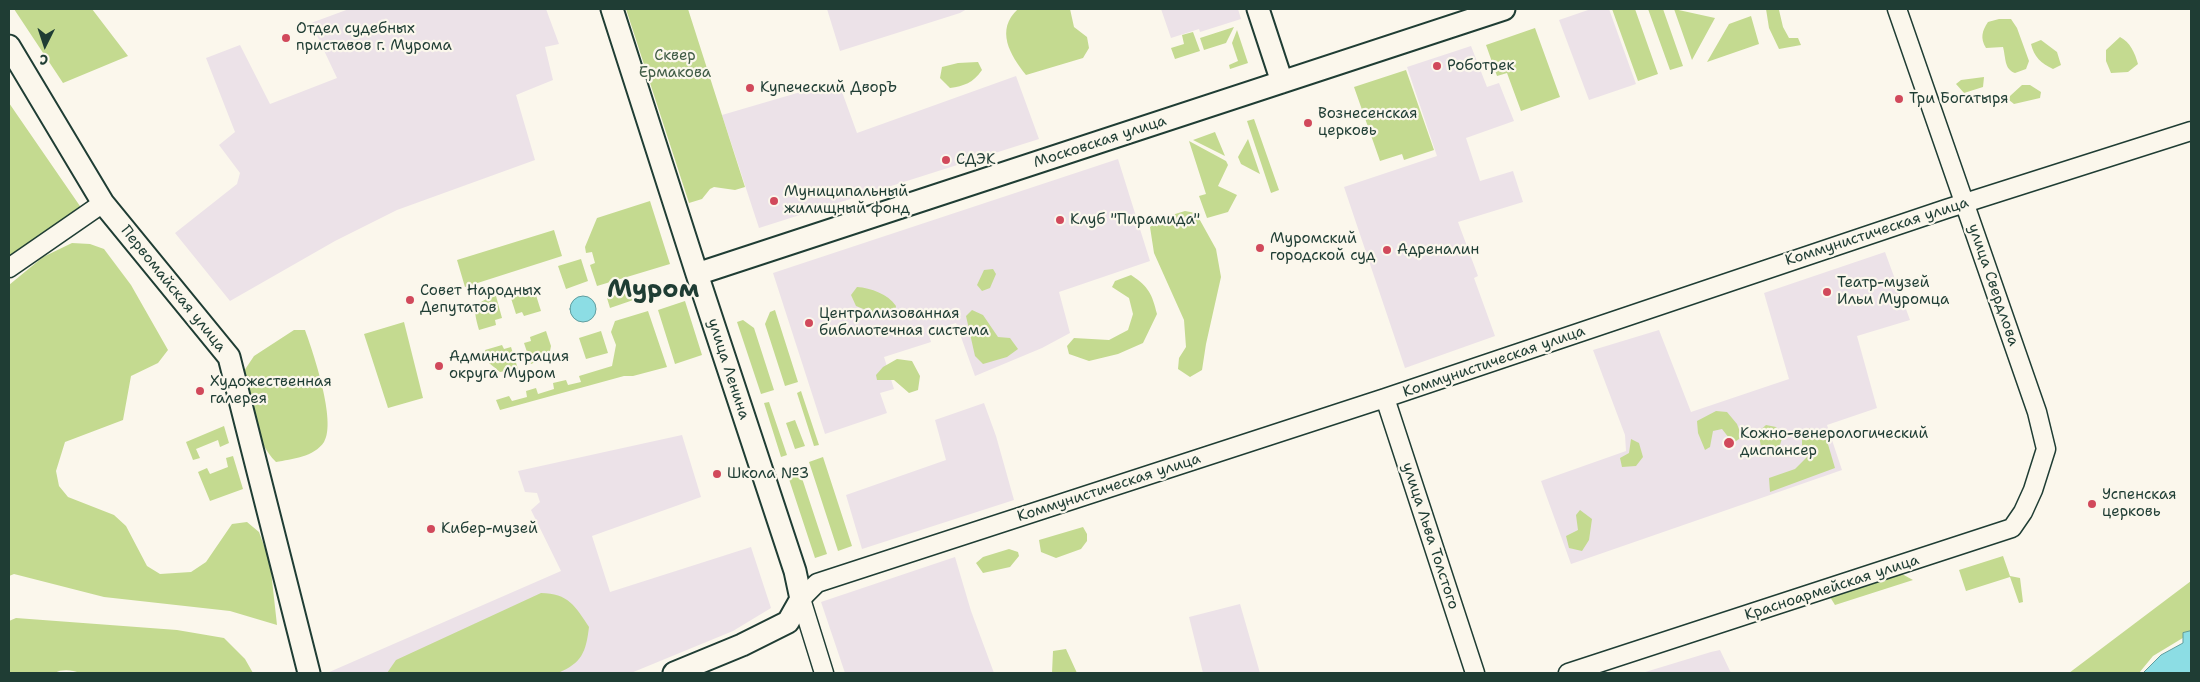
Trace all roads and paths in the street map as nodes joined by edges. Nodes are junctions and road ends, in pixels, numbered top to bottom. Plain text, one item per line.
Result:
1 (612, 9) edge
2 (1258, 9) edge
3 (1504, 9) edge
4 (1897, 9) edge
5 (9, 46) edge
6 (1282, 82) junction
7 (2191, 131) edge
8 (103, 203) junction
9 (1964, 203) junction
10 (9, 268) edge
11 (697, 274) junction
12 (1386, 398) junction
13 (2046, 449) joint
14 (801, 599) junction
15 (309, 673) edge
16 (674, 673) edge
17 (824, 673) edge
18 (1475, 673) edge
19 (1568, 673) edge

1 - 11 street, улица Ленина
2 - 6 street
3 - 6 street, Московская улица
4 - 9 street, улица Свердлова
5 - 8 street, Первомайская улица
6 - 11 street, Московская улица
7 - 9 street, Коммунистическая улица
8 - 10 street
8 - 15 street, Первомайская улица
9 - 12 street, Коммунистическая улица
9 - 13 street, улица Свердлова
11 - 14 street, улица Ленина
12 - 14 street, Коммунистическая улица
12 - 18 street, улица Льва Толстого
13 - 19 street, Красноармейская улица
14 - 16 street
14 - 17 street, улица Ленина

